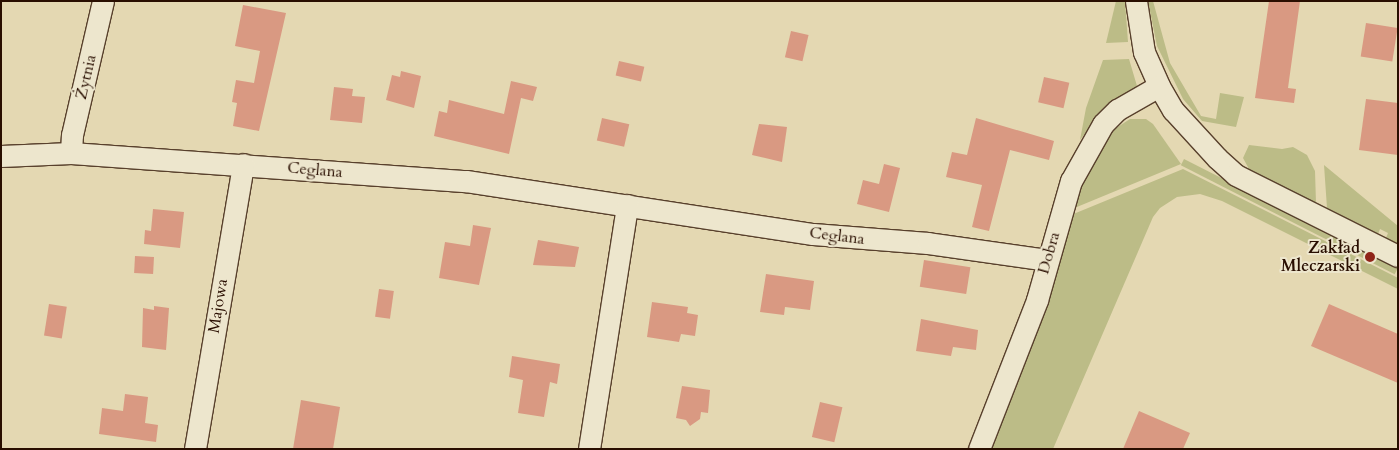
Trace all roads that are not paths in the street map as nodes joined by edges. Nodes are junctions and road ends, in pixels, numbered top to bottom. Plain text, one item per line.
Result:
1 (103, 1) edge
2 (1136, 1) edge
3 (1159, 86) junction
4 (71, 153) junction
5 (1, 156) edge
6 (243, 164) junction
7 (627, 204) junction
8 (1398, 256) edge
9 (1047, 260) junction
10 (195, 449) edge
11 (589, 449) edge
12 (979, 449) edge

1 - 4 street, Żytnia
2 - 3 street
3 - 8 street
3 - 9 street, Dobra
4 - 5 street, Ceglana
4 - 6 street, Ceglana
6 - 7 street, Ceglana
6 - 10 street, Majowa
7 - 9 street, Ceglana
7 - 11 street
9 - 12 street, Dobra

